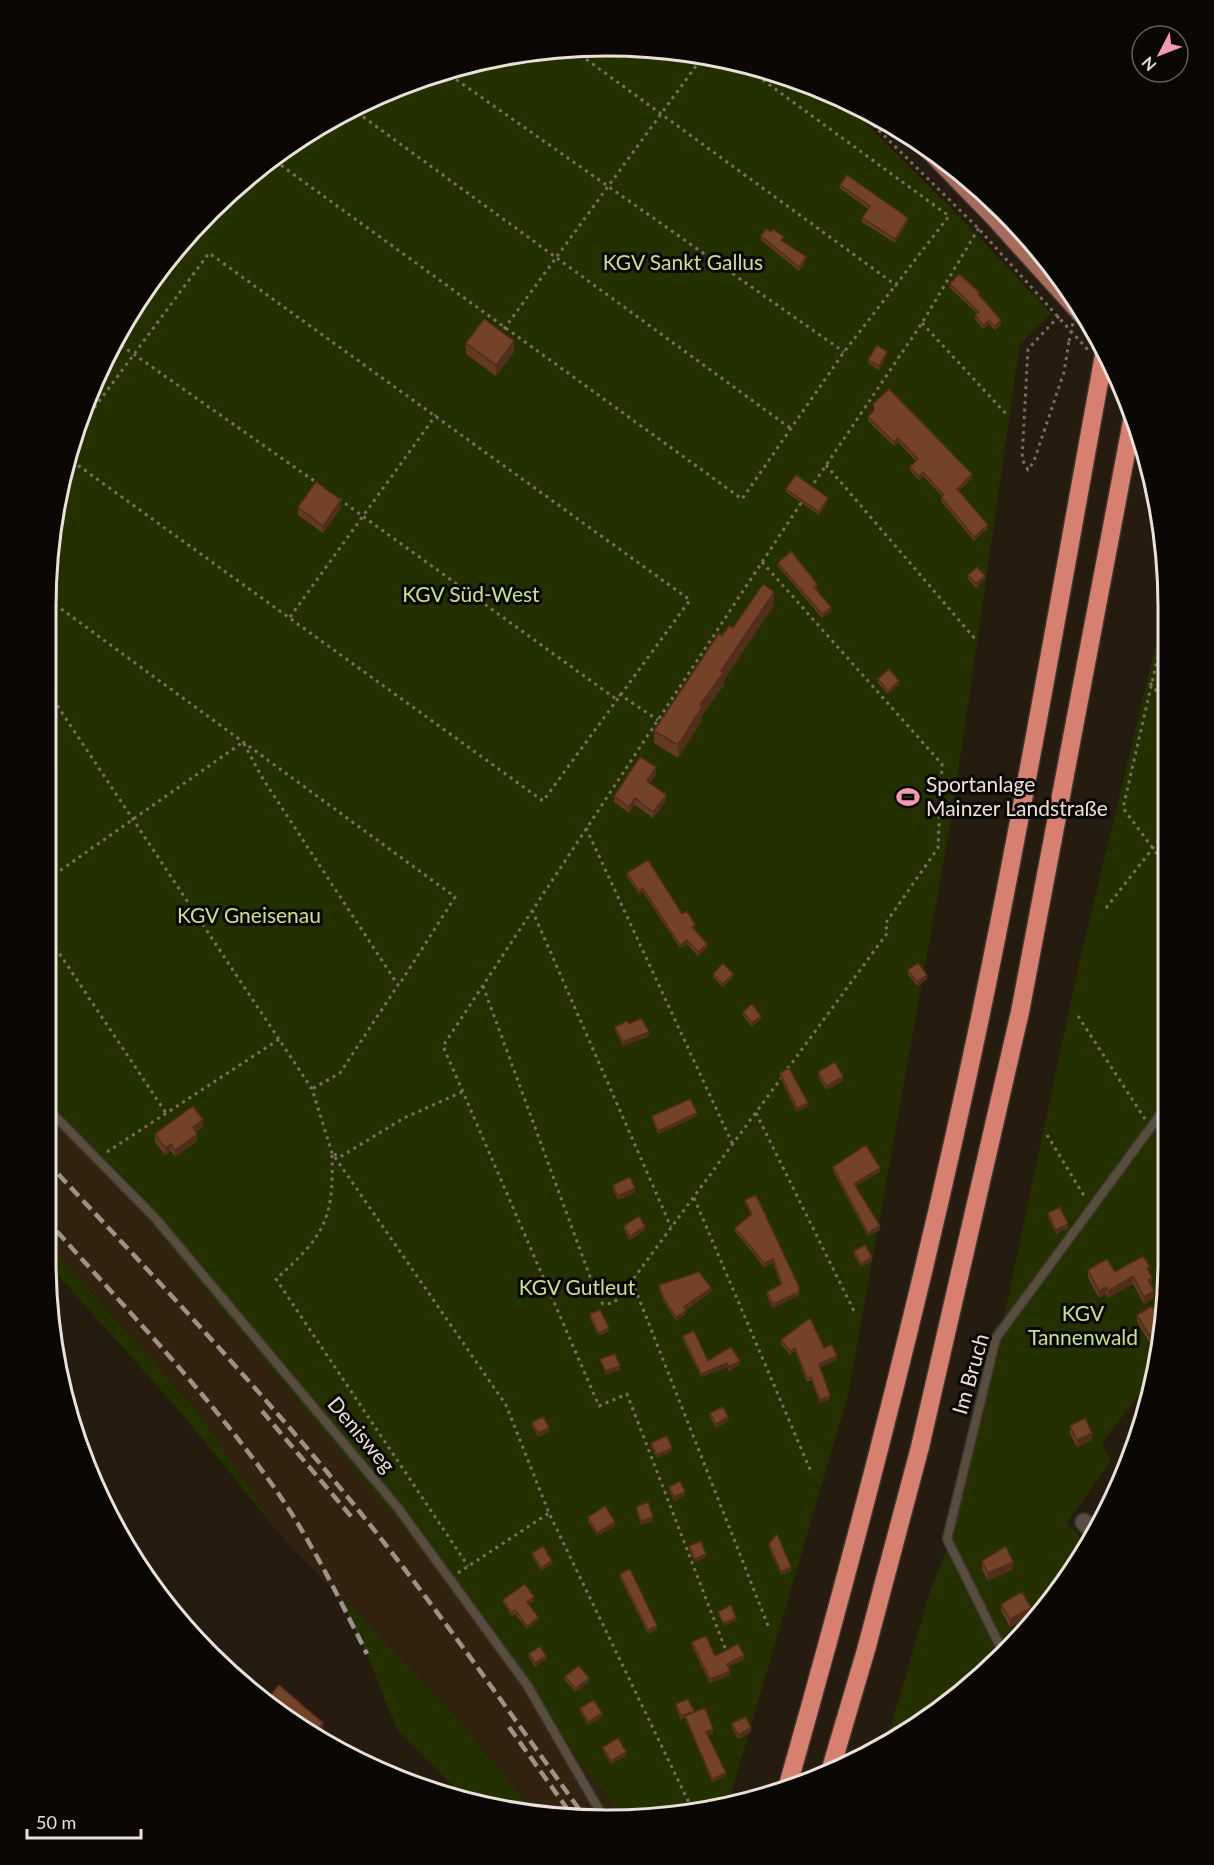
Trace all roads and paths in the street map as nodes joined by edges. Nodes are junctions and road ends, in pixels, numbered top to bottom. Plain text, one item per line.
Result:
1 (583, 57) edge
2 (698, 63) edge
3 (454, 77) edge
4 (758, 77) edge
5 (359, 114) edge
6 (662, 115) junction
7 (871, 123) edge
8 (279, 164) edge
9 (609, 185) junction
10 (965, 187) edge
11 (994, 217) junction
12 (977, 227) junction
13 (558, 257) junction
14 (1053, 282) edge
15 (897, 286) junction
16 (1075, 315) edge
17 (922, 323) junction
18 (504, 329) junction
19 (121, 345) edge
20 (844, 352) junction
21 (134, 354) junction
22 (1102, 364) edge
23 (92, 411) edge
24 (436, 415) junction
25 (1007, 415) dead end
26 (790, 428) junction
27 (1129, 431) edge
28 (74, 463) edge
29 (826, 465) junction
30 (325, 489) edge
31 (335, 496) edge
32 (364, 516) junction
33 (762, 562) junction
34 (56, 605) edge
35 (290, 617) junction
36 (976, 640) dead end
37 (1158, 652) edge
38 (1150, 683) junction
39 (1158, 692) edge
40 (619, 694) junction
41 (616, 699) junction
42 (56, 703) edge
43 (658, 720) junction
44 (243, 742) junction
45 (135, 819) junction
46 (586, 828) junction
47 (1158, 842) edge
48 (1153, 849) junction
49 (1158, 856) edge
50 (56, 873) edge
51 (1106, 908) dead end
52 (532, 910) junction
53 (56, 948) edge
54 (398, 985) junction
55 (483, 986) junction
56 (1078, 1016) dead end
57 (281, 1038) junction
58 (312, 1089) junction
59 (462, 1092) junction
60 (166, 1113) junction
61 (756, 1113) junction
62 (56, 1118) edge
63 (1158, 1118) edge
64 (1151, 1128) junction
65 (1047, 1135) dead end
66 (733, 1145) junction
67 (332, 1153) junction
68 (96, 1160) junction
69 (694, 1198) junction
70 (1092, 1209) junction
71 (671, 1227) junction
72 (632, 1281) junction
73 (855, 1313) dead end
74 (812, 1474) dead end
75 (549, 1513) junction
76 (468, 1566) junction
77 (451, 1578) junction
78 (769, 1628) dead end
79 (1000, 1645) edge
80 (725, 1648) edge
81 (833, 1761) edge
82 (790, 1778) edge
83 (689, 1803) edge
84 (599, 1810) edge

1 - 6 path
2 - 6 path
3 - 9 path
4 - 15 path
5 - 13 path
6 - 9 path
6 - 15 path
7 - 12 path
8 - 18 path
9 - 13 path
9 - 20 path
10 - 11 main road
11 - 12 path
11 - 14 main road
12 - 16 path, bridge
12 - 17 path
13 - 18 path
13 - 26 path
15 - 20 path
17 - 25 path
17 - 29 path
18 - 26 path
19 - 21 path
20 - 26 path
21 - 23 path
21 - 24 path
21 - 30 path
22 - 82 highway, bridge
24 - 32 path
24 - 40 path
27 - 81 highway
28 - 35 path
29 - 33 path
29 - 36 path
31 - 32 path
32 - 35 path
32 - 41 path
33 - 43 path
33 - 61 path
34 - 44 path
35 - 41 path
37 - 38 path
38 - 39 path
38 - 48 path
40 - 41 path
40 - 43 path
42 - 45 path
43 - 46 path
44 - 45 path
44 - 54 path
44 - 54 path
45 - 50 path
45 - 57 path
46 - 52 path
46 - 66 path
47 - 48 path
48 - 49 path
48 - 51 path
52 - 55 path
52 - 71 path
53 - 60 path
54 - 58 path
55 - 59 path
55 - 72 path
56 - 64 path
57 - 58 path
57 - 60 path
58 - 67 path
59 - 67 path
59 - 80 path
60 - 68 path
61 - 66 path
61 - 73 path
62 - 68 lane, Denisweg
63 - 64 lane, Im Bruch
64 - 70 lane, Im Bruch
65 - 70 path
66 - 69 path
67 - 75 path
67 - 76 path
68 - 77 lane, Denisweg
69 - 71 path
69 - 74 path
70 - 79 lane, Im Bruch
71 - 72 path
72 - 78 path
75 - 76 path
75 - 83 path
76 - 77 path
77 - 84 lane, Denisweg

